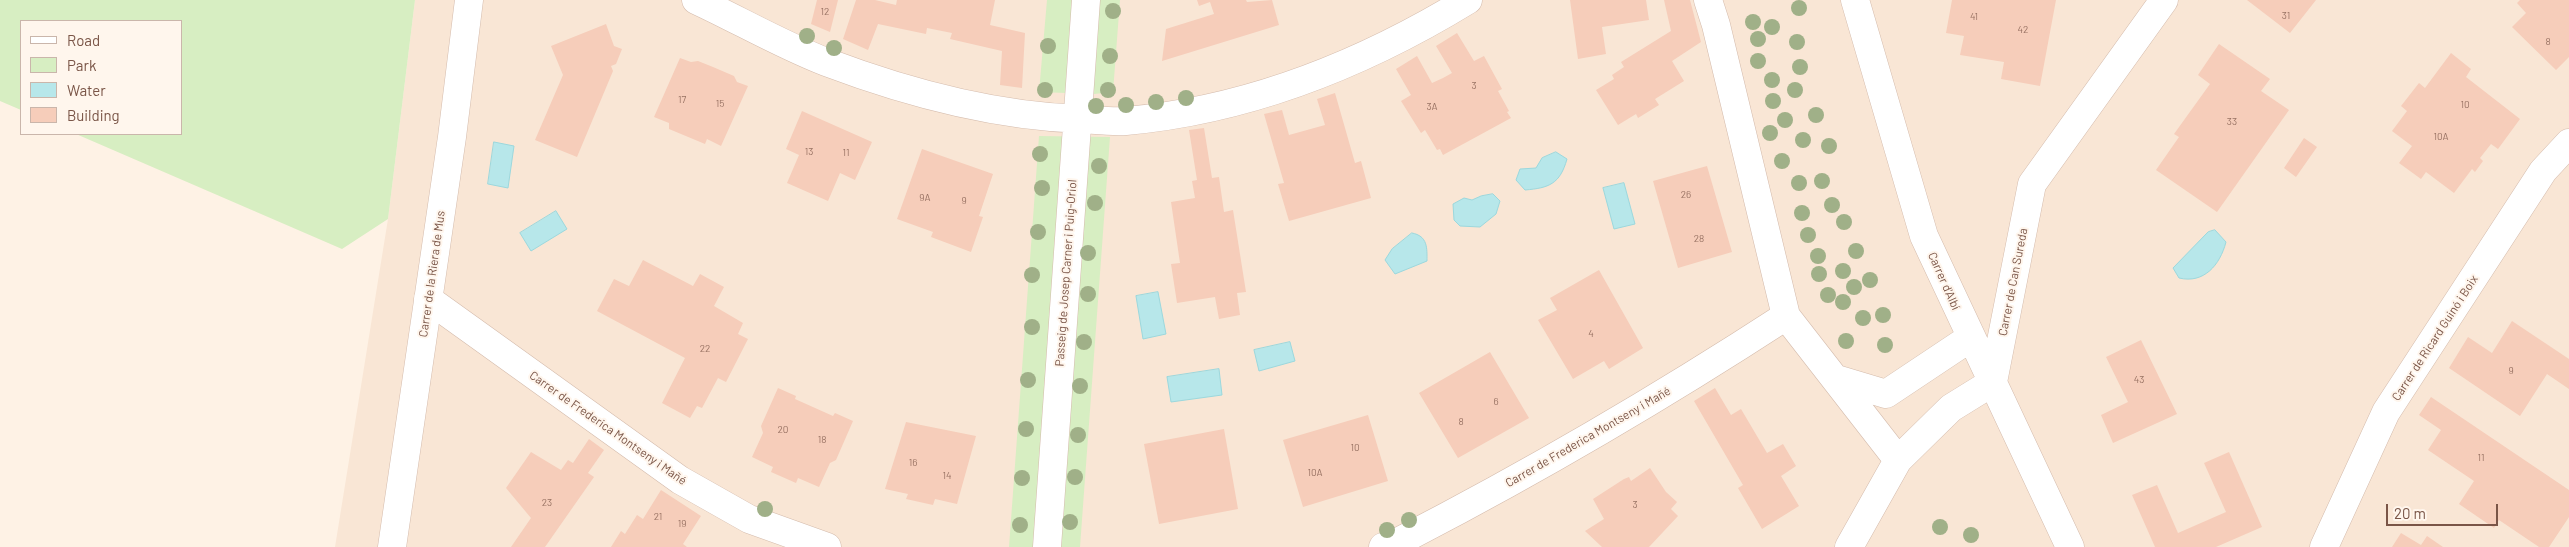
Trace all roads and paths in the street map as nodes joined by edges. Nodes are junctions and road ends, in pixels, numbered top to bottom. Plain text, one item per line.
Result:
1 (469, 0) edge
2 (696, 0) edge
3 (1086, 0) edge
4 (1468, 0) edge
5 (1708, 0) edge
6 (1855, 0) edge
7 (2164, 0) edge
8 (1077, 119) junction
9 (2569, 143) edge
10 (428, 300) junction
11 (1786, 316) junction
12 (1970, 338) junction
13 (1836, 380) junction
14 (1993, 382) junction
15 (1898, 460) junction
16 (392, 547) edge
17 (827, 547) edge
18 (1047, 547) edge
19 (1384, 547) edge
20 (1848, 547) edge
21 (2070, 547) edge
22 (2324, 547) edge

1 - 10 street, Carrer de la Riera de Mus
2 - 8 street
3 - 8 street, Passeig de Josep Carner i Puig-Oriol
4 - 8 street
5 - 11 street
6 - 12 street, Carrer d'Albí
7 - 14 street, Carrer de Can Sureda
8 - 18 street, Passeig de Josep Carner i Puig-Oriol
9 - 22 street, Carrer de Ricard Guinó i Boix
10 - 16 street, Carrer de la Riera de Mus
10 - 17 street, Carrer de Frederica Montseny i Mañé
11 - 13 street
11 - 19 street, Carrer de Frederica Montseny i Mañé
12 - 13 street
12 - 14 street, Carrer d'Albí
13 - 15 street
14 - 15 street
14 - 21 street, Carrer d'Albí
15 - 20 street

